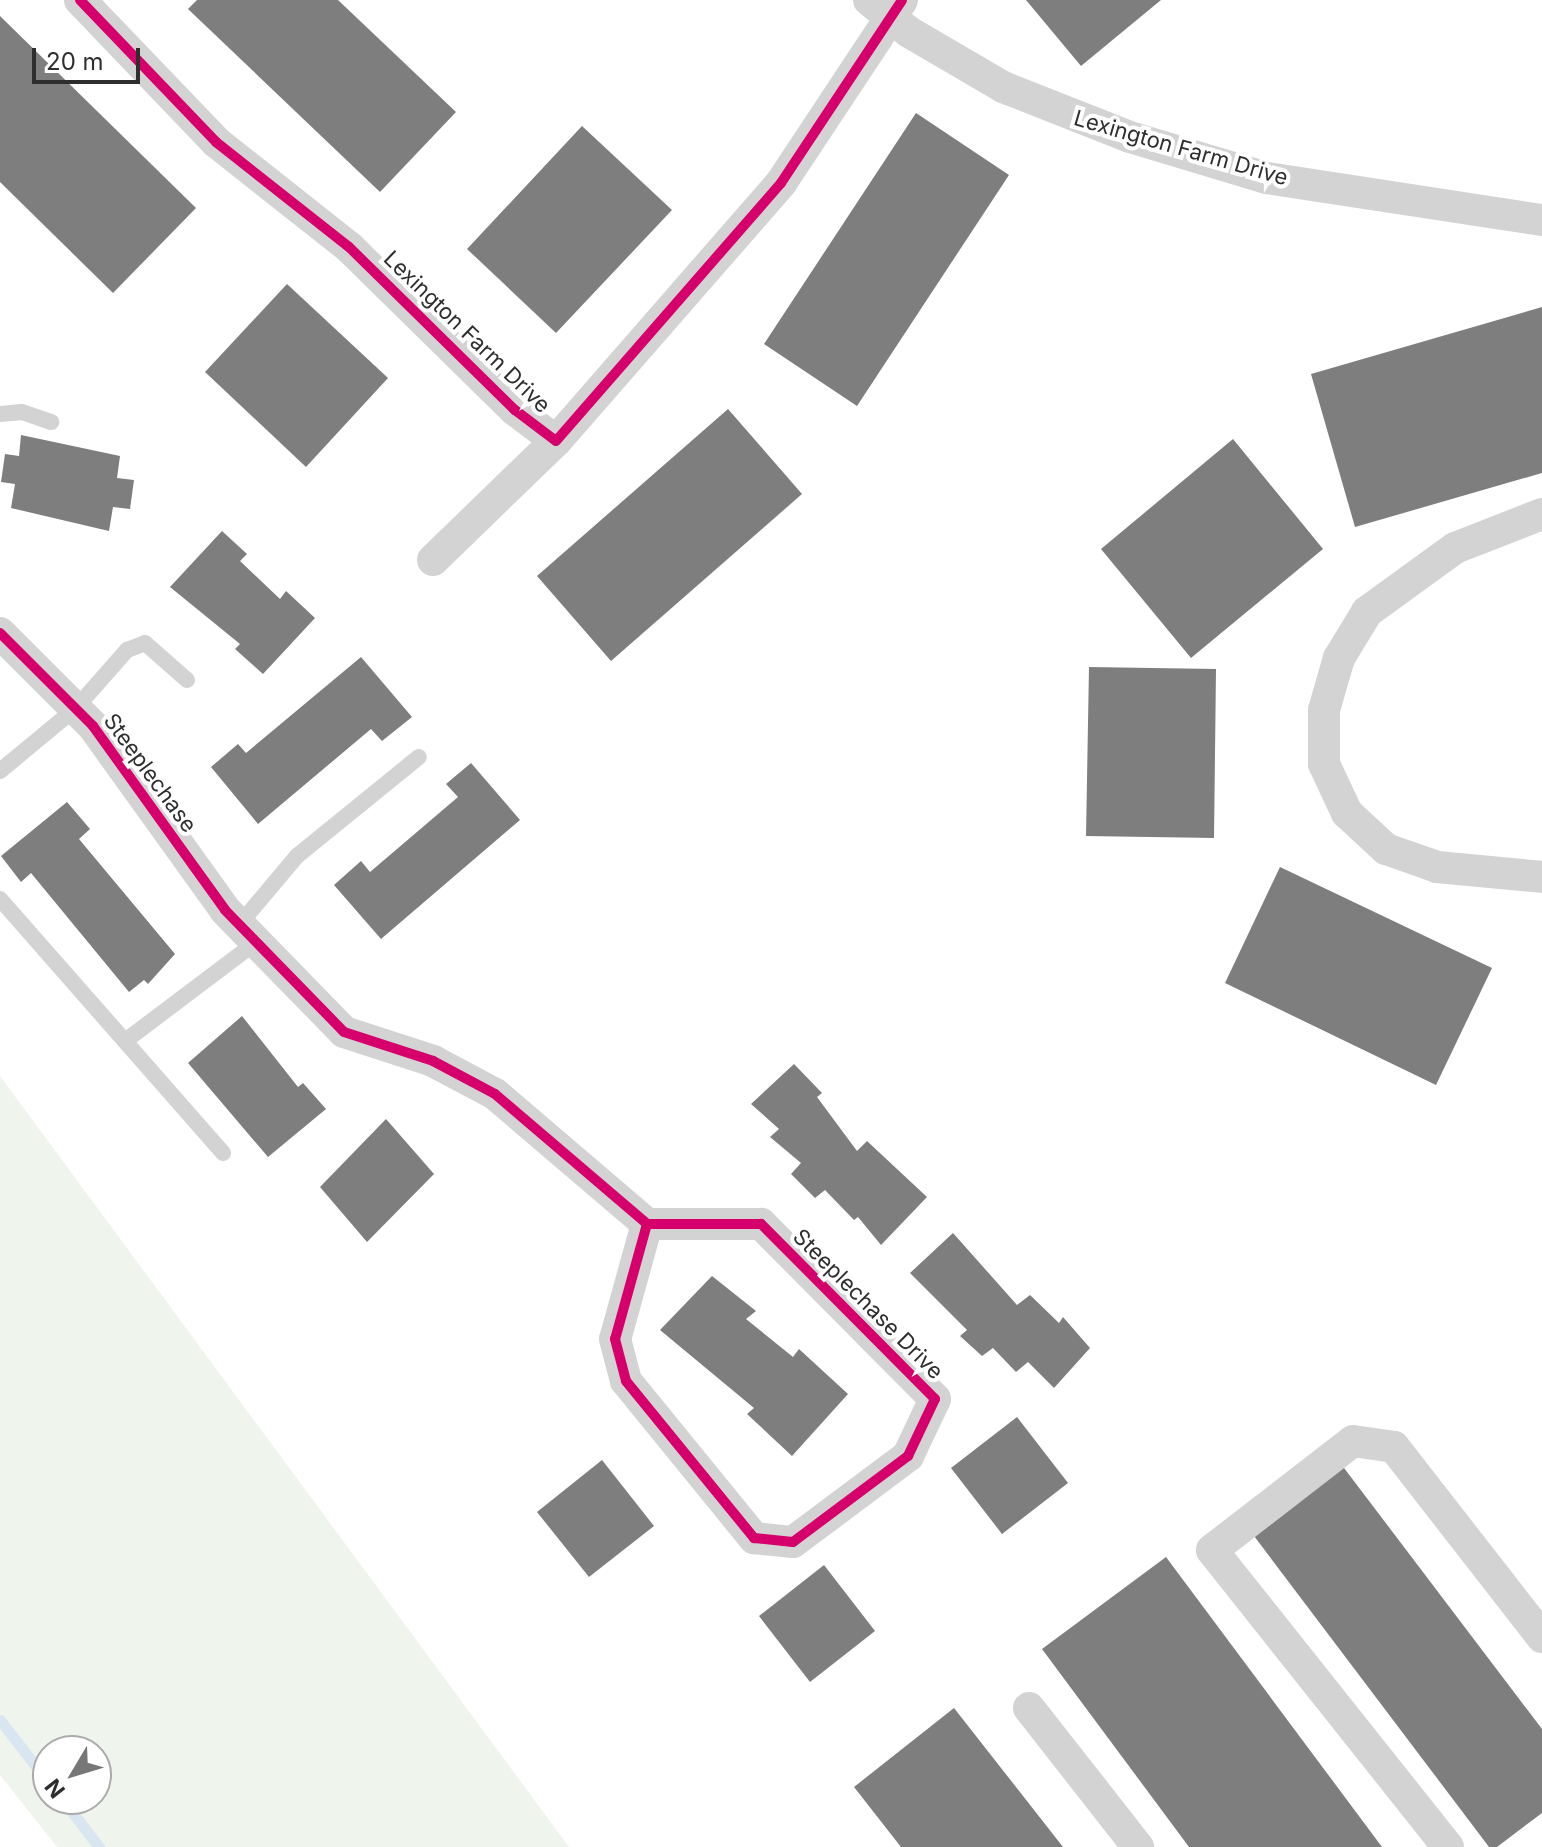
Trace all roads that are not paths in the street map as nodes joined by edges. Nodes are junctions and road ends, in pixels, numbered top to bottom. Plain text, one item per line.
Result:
1 (80, 0) edge
2 (887, 6) edge
3 (1542, 220) edge
4 (0, 414) edge
5 (51, 422) dead end
6 (556, 441) junction
7 (1542, 514) edge
8 (433, 560) dead end
9 (0, 633) edge
10 (187, 680) dead end
11 (75, 709) junction
12 (419, 757) dead end
13 (0, 771) edge
14 (1542, 877) edge
15 (0, 899) edge
16 (240, 926) junction
17 (125, 1041) junction
18 (223, 1153) dead end
19 (647, 1224) junction
20 (1542, 1637) edge
21 (1029, 1708) dead end
22 (1138, 1847) edge
23 (1448, 1847) edge

1 - 6 street, Lexington Farm Drive
2 - 3 street, Lexington Farm Drive
2 - 6 street, Lexington Farm Drive
4 - 5 lane
6 - 8 street
7 - 14 street
9 - 11 street, Steeplechase
10 - 11 lane
11 - 13 lane
11 - 16 street, Steeplechase
12 - 16 lane
15 - 17 lane
16 - 17 lane
16 - 19 street
17 - 18 lane
19 - 19 street, Steeplechase Drive
20 - 23 street
21 - 22 street

